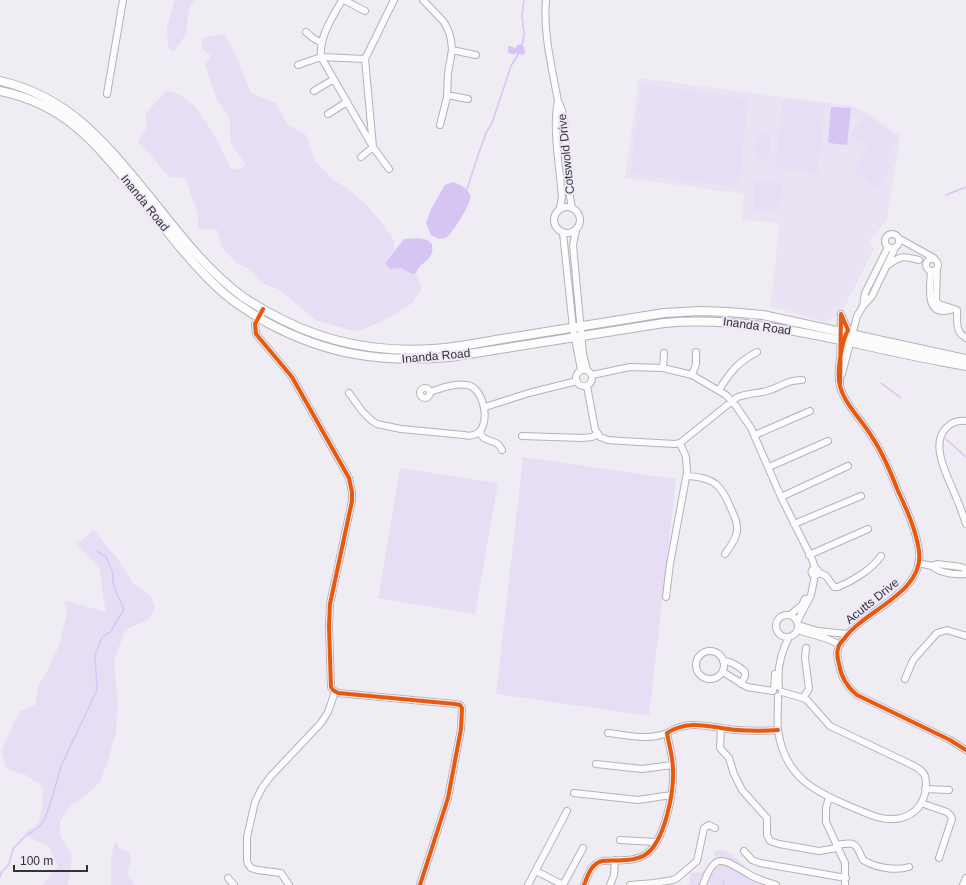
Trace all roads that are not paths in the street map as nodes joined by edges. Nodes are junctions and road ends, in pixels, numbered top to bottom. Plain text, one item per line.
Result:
1 (123, 0) edge
2 (343, 0) edge
3 (394, 0) edge
4 (422, 0) edge
5 (546, 0) edge
6 (365, 11) dead end
7 (306, 32) dead end
8 (322, 43) junction
9 (452, 50) junction
10 (476, 55) dead end
11 (321, 57) junction
12 (365, 59) junction
13 (298, 65) dead end
14 (334, 79) junction
15 (0, 81) edge
16 (0, 91) edge
17 (314, 91) dead end
18 (107, 94) dead end
19 (447, 95) junction
20 (468, 99) dead end
21 (558, 101) junction
22 (347, 102) junction
23 (328, 114) dead end
24 (564, 121) junction
25 (556, 122) junction
26 (371, 125) junction
27 (440, 125) dead end
28 (362, 128) junction
29 (373, 147) junction
30 (567, 154) junction
31 (558, 155) junction
32 (361, 157) dead end
33 (389, 169) dead end
34 (560, 208) junction
35 (572, 208) junction
36 (576, 230) junction
37 (563, 233) junction
38 (900, 239) junction
39 (893, 247) junction
40 (934, 258) junction
41 (920, 260) junction
42 (926, 263) junction
43 (887, 266) junction
44 (934, 270) junction
45 (863, 306) junction
46 (263, 309) junction
47 (259, 318) junction
48 (576, 327) junction
49 (578, 337) junction
50 (846, 337) junction
51 (966, 338) edge
52 (664, 352) dead end
53 (696, 352) dead end
54 (757, 352) dead end
55 (966, 359) edge
56 (966, 366) edge
57 (664, 368) junction
58 (584, 370) junction
59 (592, 375) junction
60 (692, 375) junction
61 (802, 380) dead end
62 (577, 381) junction
63 (840, 385) junction
64 (587, 386) junction
65 (719, 390) junction
66 (430, 392) dead end
67 (349, 393) dead end
68 (732, 401) junction
69 (485, 407) junction
70 (810, 411) dead end
71 (966, 421) edge
72 (478, 432) junction
73 (598, 434) junction
74 (755, 435) junction
75 (522, 436) dead end
76 (828, 441) dead end
77 (680, 443) junction
78 (502, 450) dead end
79 (848, 466) dead end
80 (769, 467) junction
81 (687, 476) junction
82 (861, 496) dead end
83 (781, 497) junction
84 (794, 524) junction
85 (966, 524) edge
86 (868, 529) dead end
87 (725, 554) dead end
88 (809, 555) junction
89 (881, 556) dead end
90 (918, 563) junction
91 (932, 566) junction
92 (966, 569) edge
93 (815, 572) junction
94 (966, 574) edge
95 (666, 597) dead end
96 (790, 615) junction
97 (797, 626) junction
98 (847, 634) junction
99 (782, 636) junction
100 (966, 636) edge
101 (790, 637) junction
102 (840, 645) junction
103 (806, 648) dead end
104 (724, 661) junction
105 (723, 672) junction
106 (905, 679) dead end
107 (741, 684) junction
108 (777, 691) junction
109 (335, 692) junction
110 (802, 698) junction
111 (720, 728) junction
112 (778, 730) junction
113 (608, 733) dead end
114 (667, 733) junction
115 (966, 750) edge
116 (596, 764) dead end
117 (672, 765) junction
118 (926, 789) junction
119 (949, 790) dead end
120 (574, 793) dead end
121 (671, 795) junction
122 (829, 797) junction
123 (922, 803) junction
124 (567, 811) dead end
125 (715, 828) dead end
126 (620, 840) dead end
127 (656, 842) junction
128 (837, 847) junction
129 (583, 848) dead end
130 (744, 851) dead end
131 (939, 858) dead end
132 (615, 860) junction
133 (909, 867) dead end
134 (536, 871) junction
135 (228, 878) dead end
136 (846, 878) junction
137 (966, 878) edge
138 (234, 885) edge
139 (289, 885) edge
140 (420, 885) edge
141 (528, 885) edge
142 (563, 885) edge
143 (584, 885) edge
144 (610, 885) edge
145 (630, 885) edge
146 (703, 885) edge
147 (776, 885) edge
148 (845, 885) edge
149 (963, 885) edge

1 - 18 street
2 - 6 street
2 - 8 street
3 - 12 street
4 - 9 street
5 - 21 street, Cotswold Drive
7 - 8 street
8 - 11 street
9 - 10 street
9 - 19 street
11 - 12 street
11 - 13 street
11 - 14 street
12 - 26 street
14 - 17 street
14 - 22 street
15 - 46 main road, Inanda Road
16 - 47 main road, Inanda Road
19 - 20 street
19 - 27 street
21 - 24 street, Cotswold Drive
21 - 25 street, Cotswold Drive
22 - 23 street
22 - 28 street
24 - 25 street
24 - 30 street, Cotswold Drive
25 - 31 street, Cotswold Drive
26 - 28 street
26 - 29 street
28 - 29 street
29 - 32 street
29 - 33 street
30 - 31 street
30 - 35 street, Cotswold Drive
31 - 34 street, Cotswold Drive
34 - 35 street
34 - 37 street
35 - 36 street
36 - 37 street
36 - 48 street
37 - 48 street
38 - 39 street
38 - 39 street
38 - 40 street
39 - 41 street
39 - 43 street
39 - 45 street
40 - 42 street
40 - 44 street
41 - 42 street
41 - 43 street
42 - 44 street
43 - 45 street
44 - 51 street
45 - 63 street
46 - 47 street
46 - 48 main road, Inanda Road
47 - 49 main road, Inanda Road
47 - 109 street
48 - 49 street
48 - 50 main road, Inanda Road
49 - 50 main road, Inanda Road
49 - 58 street
50 - 55 main road, Inanda Road
50 - 56 main road, Inanda Road
50 - 63 street, Acutts Drive
50 - 63 street
52 - 57 street
53 - 60 street
54 - 65 street
57 - 59 street
57 - 60 street
58 - 59 street
58 - 62 street
59 - 64 street
60 - 65 street
61 - 68 street
62 - 64 street
62 - 69 street
63 - 90 street, Acutts Drive
64 - 73 street
65 - 68 street
66 - 69 street
67 - 72 street
68 - 74 street
68 - 77 street
69 - 72 street
70 - 74 street
71 - 85 street
72 - 78 street
73 - 75 street
73 - 77 street
74 - 80 street
76 - 80 street
77 - 81 street
79 - 83 street
80 - 83 street
81 - 87 street
81 - 95 street
82 - 84 street
83 - 84 street
84 - 88 street
86 - 88 street
88 - 93 street
89 - 93 street
90 - 91 street
90 - 98 street, Acutts Drive
91 - 92 street
91 - 94 street
93 - 96 street
93 - 97 street
96 - 97 street
96 - 99 street
97 - 98 street
97 - 101 street
97 - 102 street
98 - 102 street, Acutts Drive
99 - 101 street
99 - 108 street
100 - 106 street
101 - 108 street
102 - 115 street, Acutts Drive
103 - 110 street
104 - 105 street
104 - 105 street
104 - 107 street
105 - 107 street
107 - 108 street
108 - 110 street
108 - 112 street
109 - 139 street
109 - 140 street
110 - 118 street
111 - 112 street
111 - 114 street
111 - 128 street
112 - 122 street
113 - 114 street
114 - 117 street
116 - 117 street
117 - 121 street
118 - 119 street
118 - 123 street
120 - 121 street
121 - 127 street
122 - 123 street
122 - 128 street
123 - 131 street
124 - 134 street
125 - 145 street
126 - 127 street
127 - 132 street
128 - 133 street
128 - 136 street
129 - 142 street
130 - 136 street
132 - 143 street
132 - 144 street
134 - 141 street
134 - 142 street
135 - 138 street
136 - 148 street
137 - 149 street
146 - 147 street

